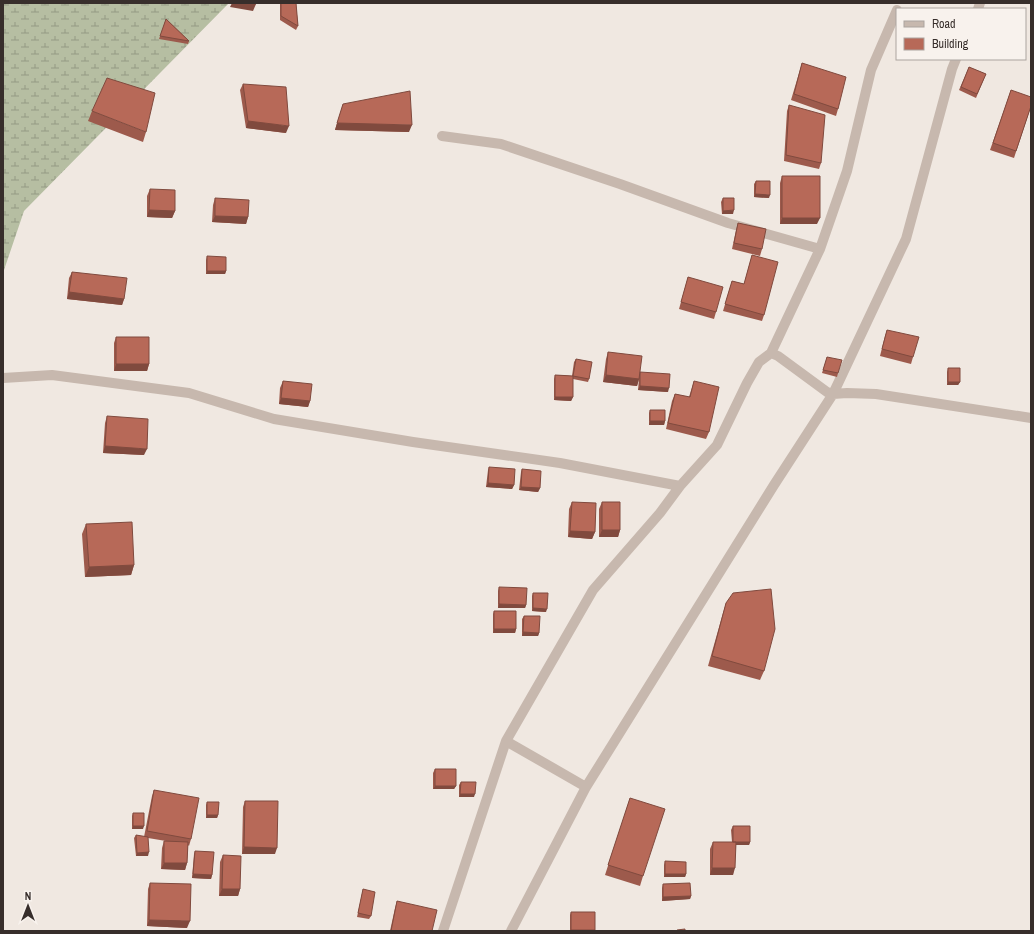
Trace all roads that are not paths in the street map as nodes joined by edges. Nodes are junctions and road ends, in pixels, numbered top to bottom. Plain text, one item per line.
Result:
1 (896, 11) edge
2 (956, 60) edge
3 (442, 136) dead end
4 (820, 249) junction
5 (774, 355) junction
6 (3, 378) edge
7 (830, 393) junction
8 (1031, 418) edge
9 (680, 486) junction
10 (506, 741) junction
11 (586, 787) junction
12 (443, 931) edge
13 (511, 931) edge

1 - 4 street
2 - 7 street
3 - 4 street
4 - 5 street
5 - 7 street
5 - 9 street
6 - 9 street
7 - 8 street
7 - 11 street
9 - 10 street
10 - 11 street
10 - 12 street
11 - 13 street

